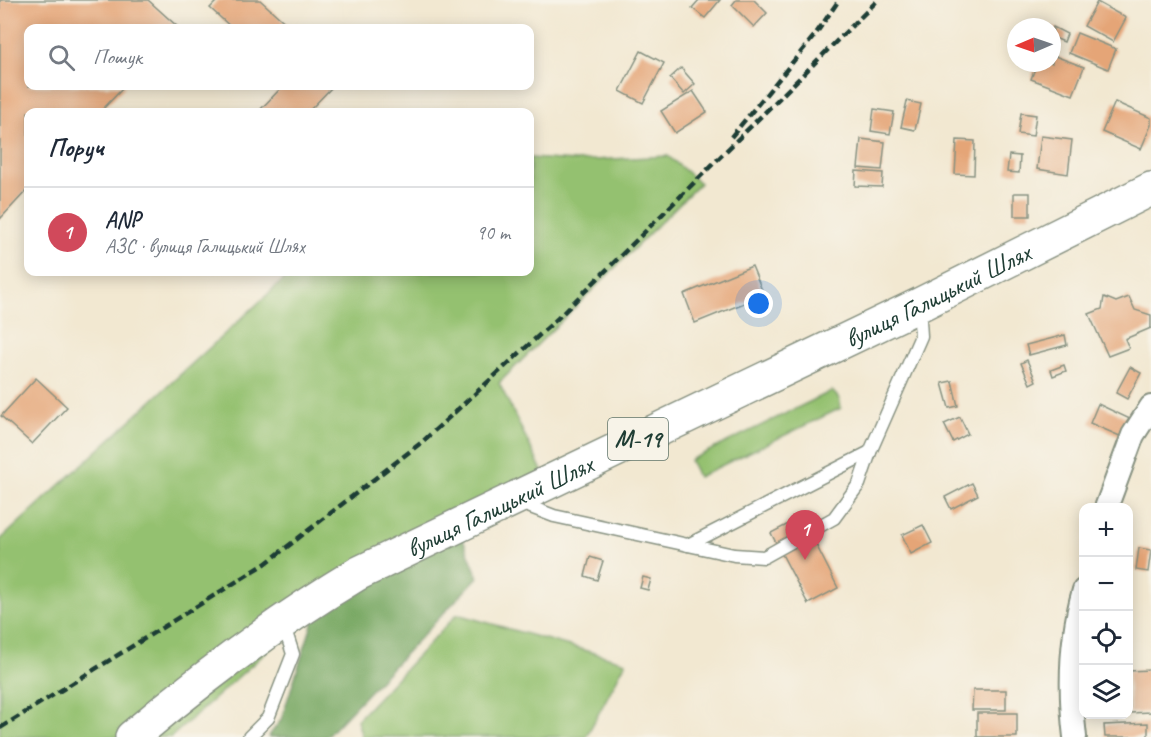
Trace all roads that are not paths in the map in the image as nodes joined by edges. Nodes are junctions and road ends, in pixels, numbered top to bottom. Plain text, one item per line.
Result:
1 (1151, 189) edge
2 (919, 305) junction
3 (1151, 407) edge
4 (870, 452) junction
5 (511, 499) junction
6 (1108, 503) edge
7 (688, 545) junction
8 (1079, 611) edge
9 (282, 621) junction
10 (132, 737) edge
11 (249, 737) edge
12 (1074, 737) edge

1 - 2 highway, вулиця Галицький Шлях / М-19
2 - 4 lane
2 - 5 highway, вулиця Галицький Шлях / М-19
3 - 6 street
4 - 7 lane
4 - 7 lane
5 - 7 lane
5 - 9 highway, вулиця Галицький Шлях / М-19
8 - 12 street
9 - 10 highway, вулиця Галицький Шлях / М-19
9 - 11 lane

